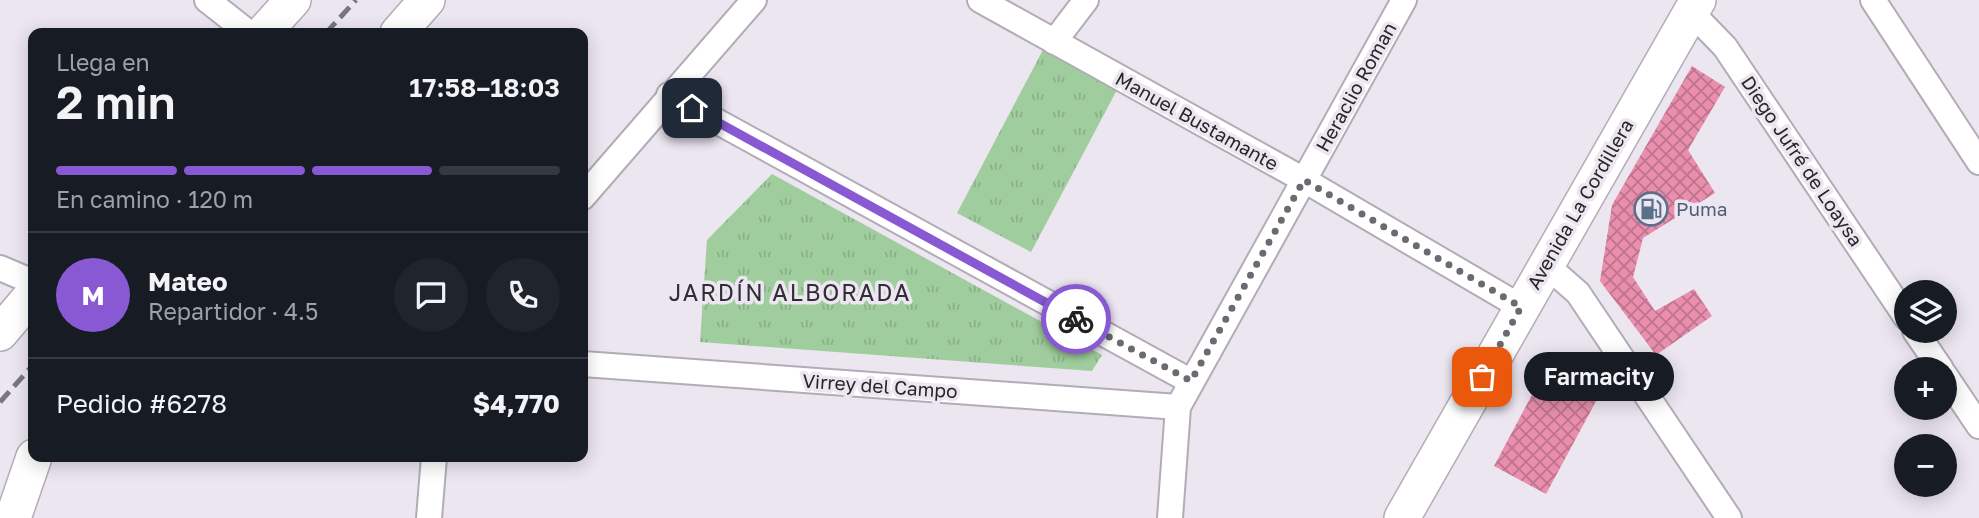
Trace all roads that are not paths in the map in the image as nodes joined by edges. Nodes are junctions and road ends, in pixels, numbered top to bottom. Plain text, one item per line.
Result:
1 (207, 0) edge
2 (293, 0) edge
3 (427, 0) edge
4 (754, 0) edge
5 (980, 0) edge
6 (1086, 0) edge
7 (1404, 0) edge
8 (1873, 0) edge
9 (1694, 6) edge
10 (243, 28) edge
11 (268, 28) edge
12 (402, 28) edge
13 (1054, 42) junction
14 (669, 95) junction
15 (1979, 162) edge
16 (1304, 180) junction
17 (588, 191) edge
18 (1545, 264) junction
19 (0, 268) edge
20 (28, 280) edge
21 (1894, 299) edge
22 (28, 300) edge
23 (1521, 307) junction
24 (0, 333) edge
25 (588, 364) edge
26 (1191, 381) junction
27 (1957, 393) edge
28 (1178, 407) junction
29 (1979, 426) edge
30 (28, 447) edge
31 (32, 462) edge
32 (434, 462) edge
33 (0, 467) edge
34 (12, 518) edge
35 (429, 518) edge
36 (1170, 518) edge
37 (1402, 518) edge
38 (1729, 518) edge

1 - 10 street
2 - 11 main road
3 - 12 main road
4 - 14 street
5 - 13 street, Manuel Bustamante
6 - 13 street
7 - 16 street, Heraclio Roman
8 - 15 street
9 - 18 main road, Avenida La Cordillera
9 - 21 street, Diego Jufré de Loaysa
13 - 16 street, Manuel Bustamante
14 - 17 street
14 - 26 street
16 - 23 street, Manuel Bustamante
16 - 26 street, Heraclio Roman
18 - 23 main road, Avenida La Cordillera
18 - 38 street
19 - 20 street
22 - 24 main road
23 - 37 main road, Avenida La Cordillera
25 - 28 street, Virrey del Campo
26 - 28 street, Heraclio Roman
27 - 29 street
28 - 36 street, Heraclio Roman
30 - 33 main road
31 - 34 main road
32 - 35 street

